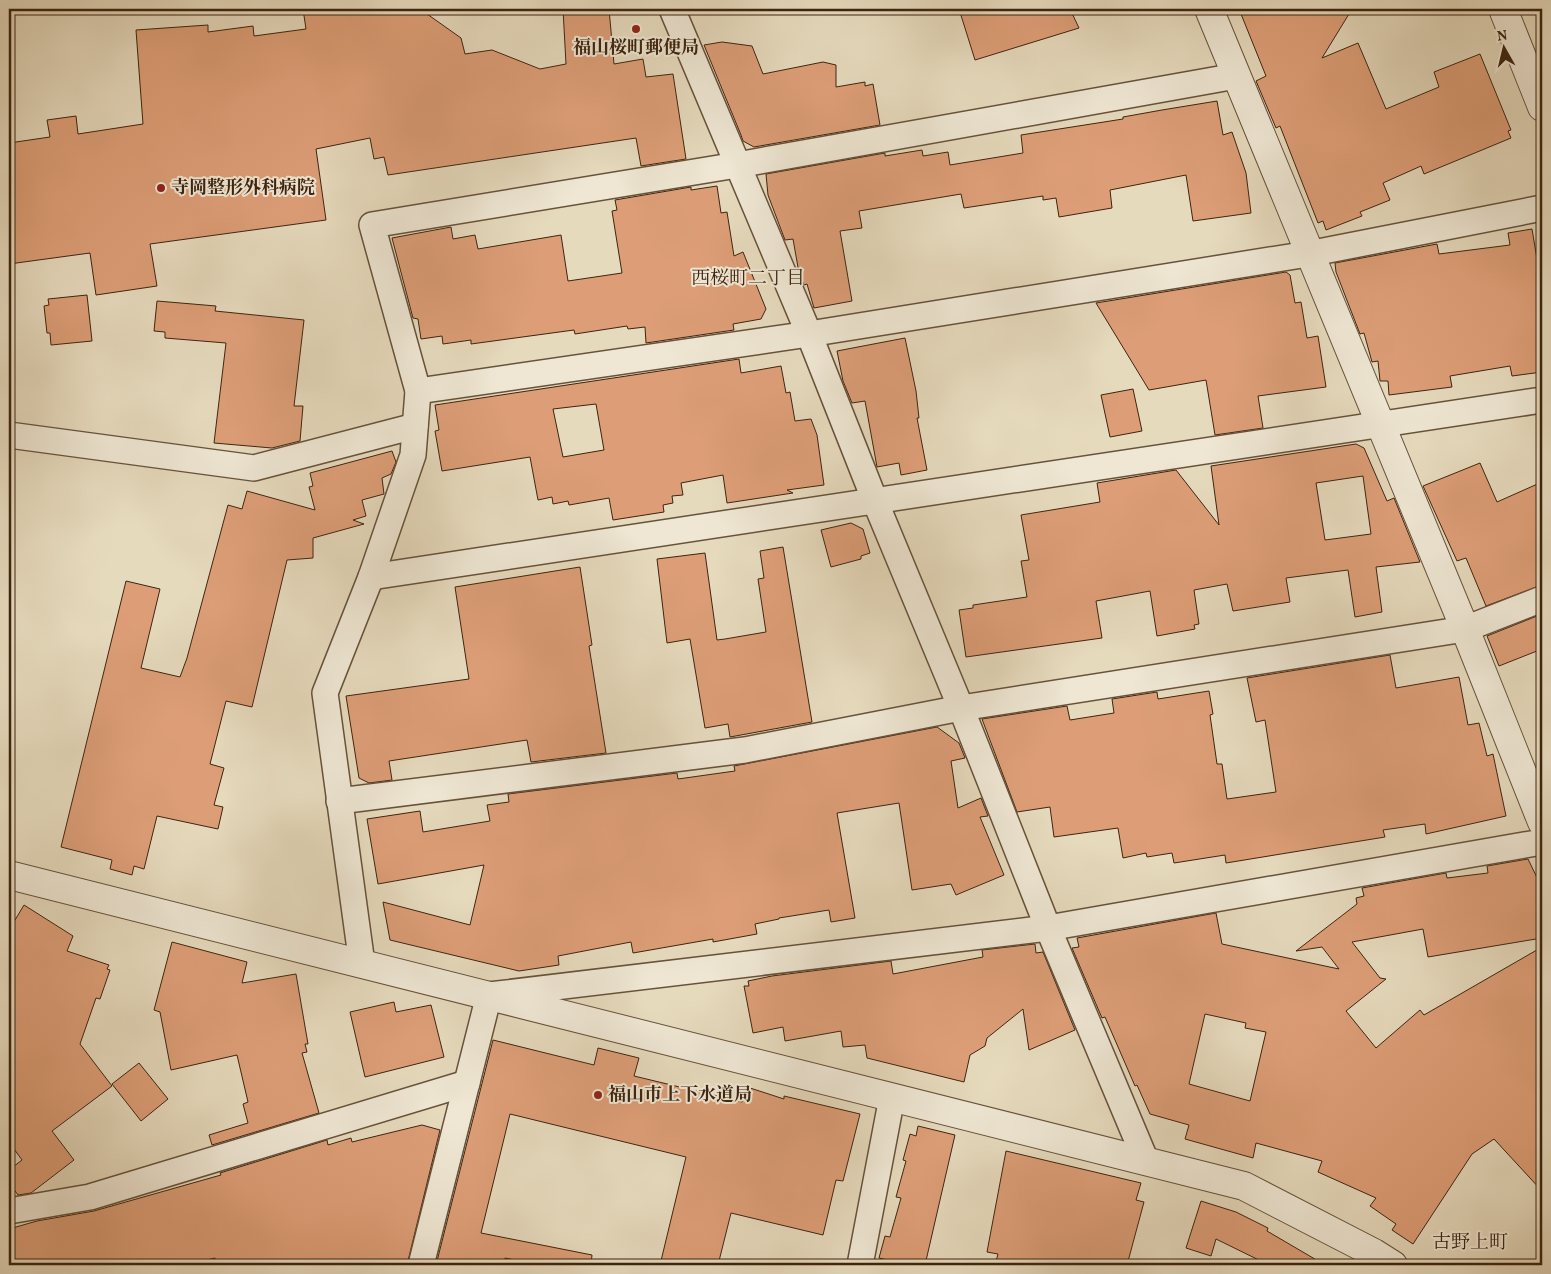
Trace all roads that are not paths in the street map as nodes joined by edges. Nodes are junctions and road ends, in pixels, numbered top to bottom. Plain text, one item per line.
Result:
1 (672, 9) edge
2 (1209, 9) edge
3 (1503, 9) edge
4 (1236, 76) junction
5 (1542, 107) edge
6 (737, 165) junction
7 (1542, 208) edge
8 (1308, 254) junction
9 (809, 334) junction
10 (418, 391) junction
11 (1542, 400) edge
12 (1379, 425) junction
13 (415, 426) junction
14 (9, 435) edge
15 (875, 501) junction
16 (371, 578) junction
17 (1542, 599) edge
18 (1465, 629) junction
19 (961, 708) junction
20 (339, 801) junction
21 (1542, 822) edge
22 (1542, 842) edge
23 (10, 880) edge
24 (1048, 928) junction
25 (362, 964) junction
26 (489, 995) junction
27 (467, 1083) junction
28 (892, 1097) junction
29 (1146, 1161) junction
30 (9, 1210) edge
31 (1378, 1261) edge
32 (421, 1265) edge
33 (860, 1265) edge

1 - 6 street
2 - 4 street
3 - 5 street
4 - 6 street
4 - 8 street
6 - 9 street
6 - 10 street
7 - 8 street
8 - 9 street
8 - 12 street
9 - 10 street
9 - 15 street
10 - 13 street
11 - 12 street
12 - 15 street
12 - 18 street
13 - 14 street
13 - 16 street
15 - 16 street
15 - 19 street
16 - 20 street
17 - 18 street
18 - 19 street
18 - 21 street
19 - 20 street
19 - 24 street
20 - 25 street
22 - 24 street
23 - 25 street
24 - 26 street
24 - 29 street
25 - 26 street
26 - 27 street
26 - 28 street
27 - 30 street
27 - 32 street
28 - 29 street
28 - 33 street
29 - 31 street

